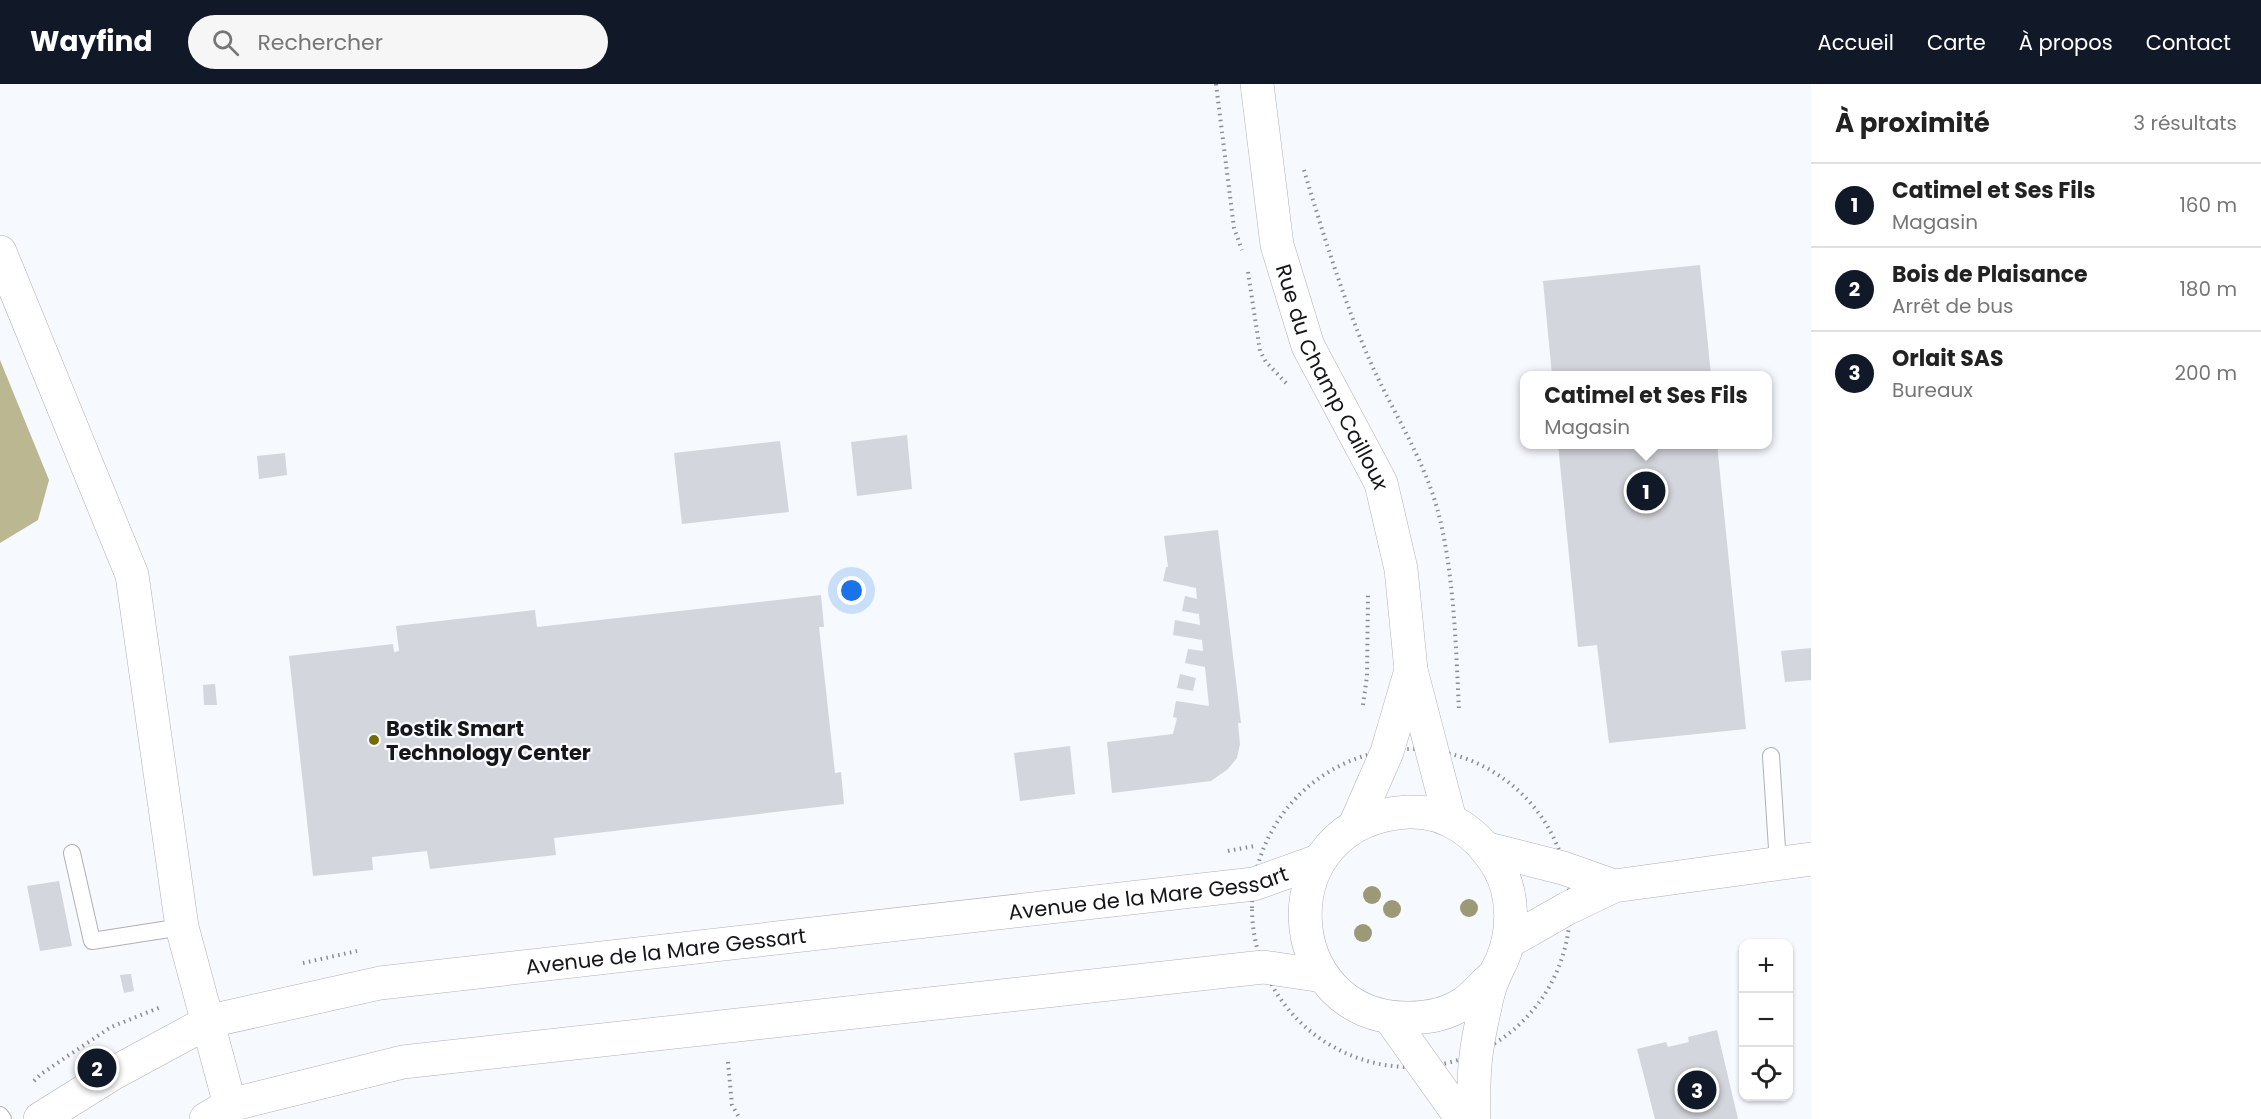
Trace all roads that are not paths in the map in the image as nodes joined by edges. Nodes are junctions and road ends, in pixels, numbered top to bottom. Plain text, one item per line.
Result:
1 (1257, 84) edge
2 (0, 252) edge
3 (1411, 670) junction
4 (1771, 756) dead end
5 (1450, 820) junction
6 (1355, 825) junction
7 (1488, 849) junction
8 (72, 853) dead end
9 (1811, 860) edge
10 (1318, 861) junction
11 (1778, 864) junction
12 (1614, 886) junction
13 (182, 927) junction
14 (1508, 942) junction
15 (1323, 976) junction
16 (1491, 978) junction
17 (1390, 1018) junction
18 (210, 1021) junction
19 (218, 1112) edge
20 (0, 1115) edge
21 (3, 1119) edge
22 (40, 1119) edge
23 (1462, 1119) edge
24 (1474, 1119) edge

1 - 3 street, Rue du Champ Cailloux
2 - 13 street
3 - 5 street, Rue du Champ Cailloux
3 - 6 street, Rue du Champ Cailloux
4 - 11 lane
5 - 6 street
5 - 7 street
6 - 10 street
7 - 12 street
7 - 14 street
8 - 13 lane
9 - 11 street
10 - 15 street
10 - 18 street, Avenue de la Mare Gessart
11 - 12 street
12 - 14 street
13 - 18 street
14 - 16 street
15 - 17 street
15 - 19 street
16 - 17 street
16 - 24 street
17 - 23 street
18 - 19 street
18 - 22 street, Avenue de la Mare Gessart
20 - 21 lane

